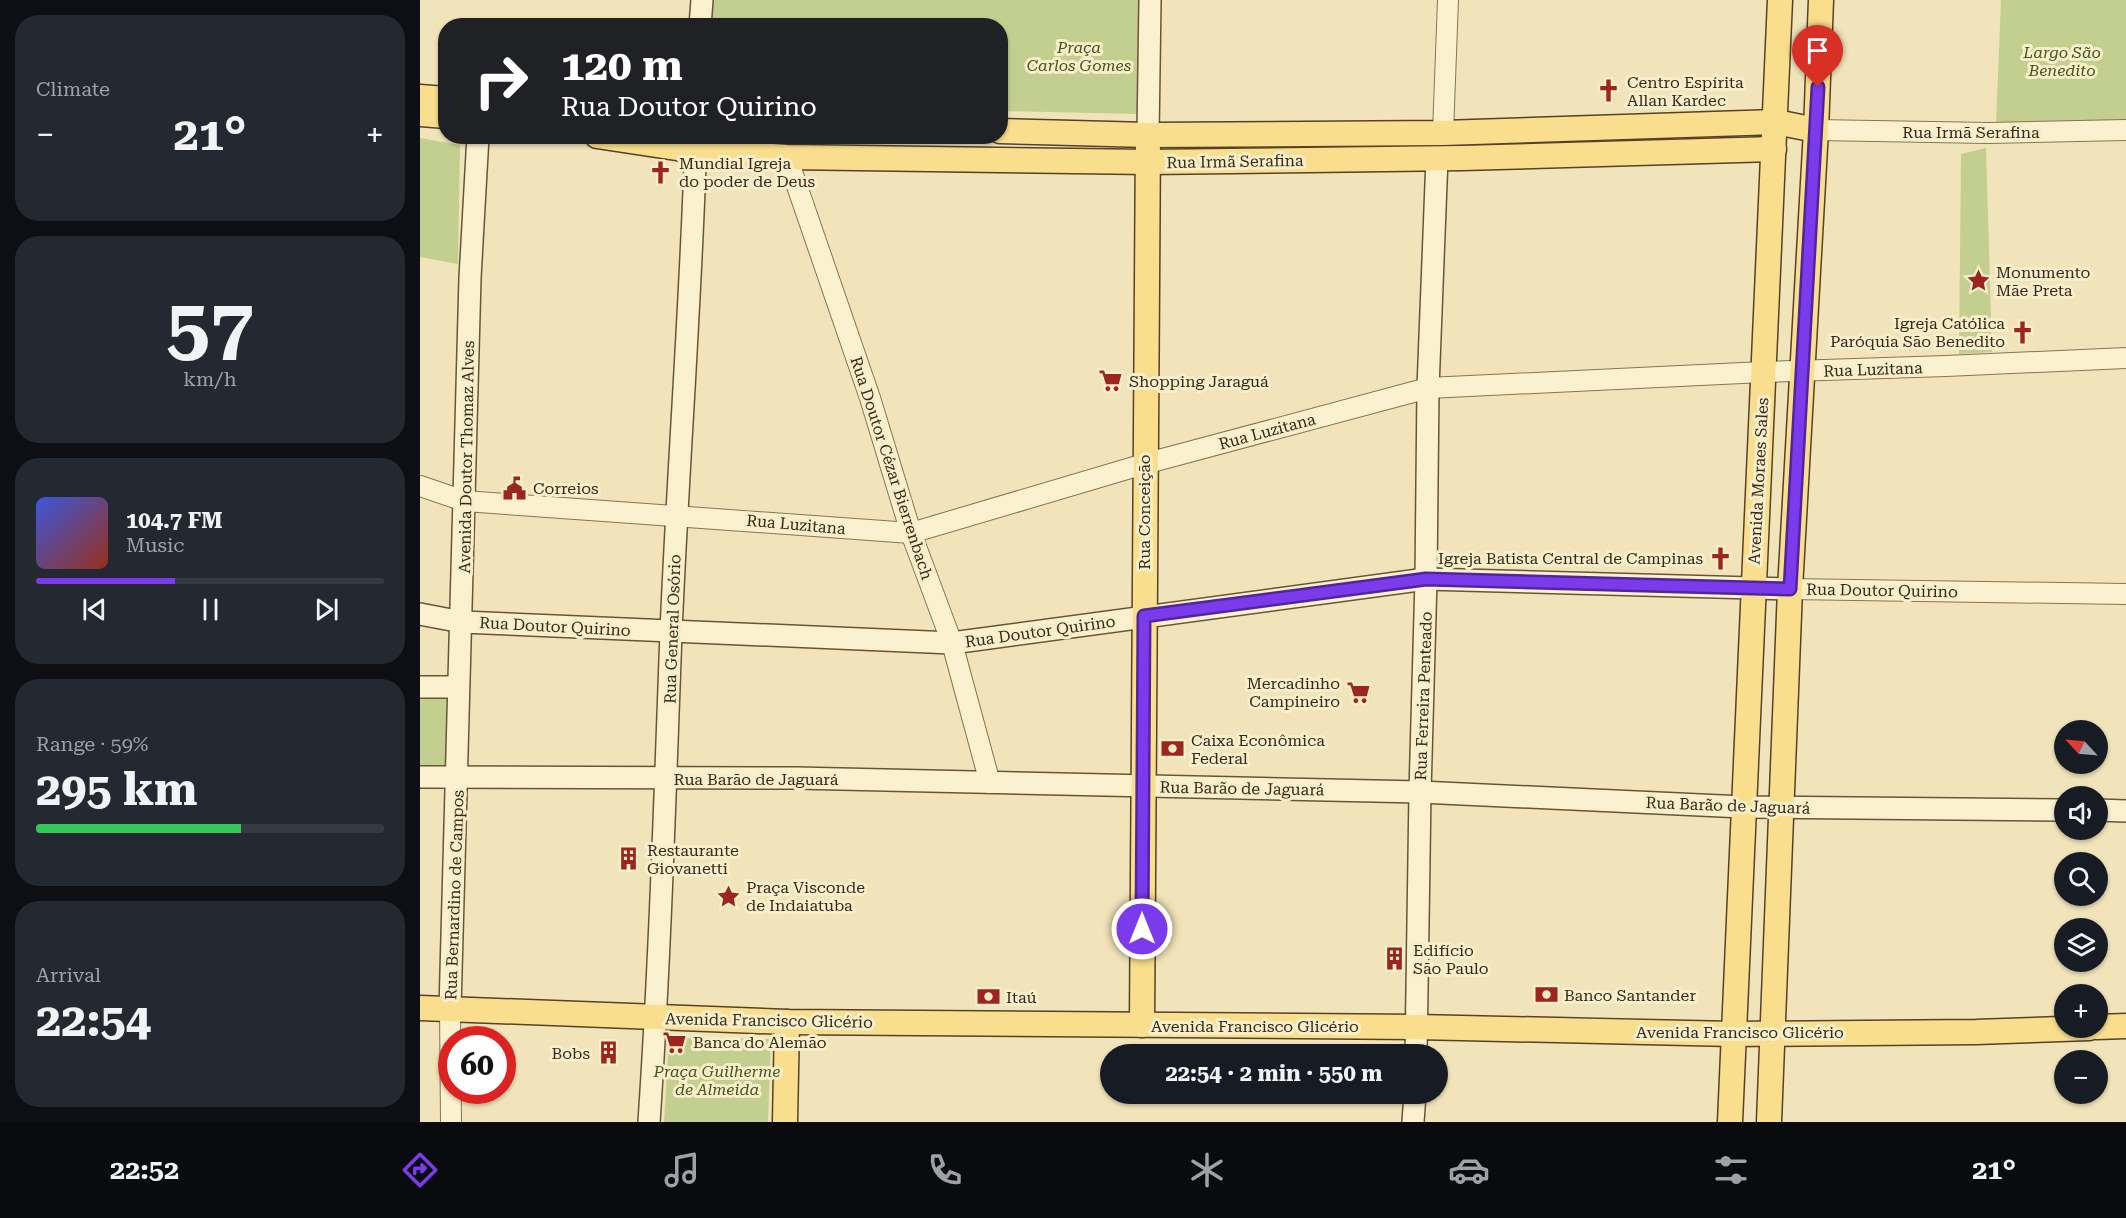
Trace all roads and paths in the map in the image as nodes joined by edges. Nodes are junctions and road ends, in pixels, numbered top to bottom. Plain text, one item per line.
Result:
1 (702, 0) edge
2 (1150, 0) edge
3 (1448, 0) edge
4 (1780, 0) edge
5 (1821, 0) edge
6 (701, 18) edge
7 (420, 97) edge
8 (438, 98) edge
9 (420, 114) edge
10 (438, 115) edge
11 (1776, 122) junction
12 (1816, 130) junction
13 (2126, 130) edge
14 (1008, 131) edge
15 (1443, 133) junction
16 (1148, 135) junction
17 (478, 144) edge
18 (696, 144) edge
19 (1774, 149) junction
20 (787, 157) junction
21 (1437, 158) junction
22 (1149, 162) junction
23 (2126, 358) edge
24 (1763, 372) junction
25 (1802, 372) junction
26 (1428, 388) junction
27 (1144, 464) junction
28 (420, 486) edge
29 (464, 501) junction
30 (677, 515) junction
31 (911, 533) junction
32 (1426, 579) junction
33 (1753, 587) junction
34 (1790, 589) junction
35 (2126, 594) edge
36 (420, 615) edge
37 (1144, 616) junction
38 (462, 622) junction
39 (671, 632) junction
40 (952, 643) junction
41 (420, 687) edge
42 (457, 687) junction
43 (420, 777) edge
44 (458, 777) junction
45 (668, 778) junction
46 (990, 783) junction
47 (1143, 786) junction
48 (1420, 792) junction
49 (1743, 807) junction
50 (1782, 808) junction
51 (2054, 810) edge
52 (2108, 810) edge
53 (2126, 810) edge
54 (420, 1008) edge
55 (450, 1009) junction
56 (657, 1017) junction
57 (787, 1022) junction
58 (1142, 1025) junction
59 (2126, 1026) edge
60 (1417, 1027) junction
61 (2108, 1027) edge
62 (2054, 1029) edge
63 (1773, 1033) junction
64 (1733, 1034) junction
65 (1416, 1044) edge
66 (1414, 1104) edge
67 (451, 1122) edge
68 (649, 1122) edge
69 (785, 1122) edge
70 (1413, 1122) edge
71 (1730, 1122) edge
72 (1769, 1122) edge

1 - 6 main road
2 - 16 main road, Rua Conceição
3 - 15 street
4 - 11 main road, Avenida Moraes Sales
5 - 12 main road
7 - 8 main road
9 - 10 main road
11 - 12 main road, Rua Irmã Serafina
11 - 15 main road, Rua Irmã Serafina
11 - 19 main road, Avenida Moraes Sales
12 - 13 street, Rua Irmã Serafina
12 - 25 main road
14 - 16 main road, Rua Irmã Serafina
15 - 16 main road, Rua Irmã Serafina
16 - 22 main road, Rua Conceição
17 - 29 main road, Avenida Doutor Thomaz Alves
18 - 20 main road, Rua Irmã Serafina
18 - 30 main road, Rua General Osório
19 - 21 main road, Rua Irmã Serafina
19 - 24 main road, Avenida Moraes Sales
20 - 22 main road, Rua Irmã Serafina
20 - 31 street, Rua Doutor Cézar Bierrenbach
21 - 22 main road, Rua Irmã Serafina
21 - 26 main road, Rua Ferreira Penteado
22 - 27 main road, Rua Conceição
23 - 25 street, Rua Luzitana
24 - 25 street, Rua Luzitana
24 - 26 street, Rua Luzitana
24 - 33 main road, Avenida Moraes Sales
25 - 34 main road
26 - 27 street, Rua Luzitana
26 - 32 main road, Rua Ferreira Penteado
27 - 31 street, Rua Luzitana
27 - 37 main road, Rua Conceição
28 - 29 street, Rua Luzitana
29 - 30 street, Rua Luzitana
29 - 38 main road, Avenida Doutor Thomaz Alves
30 - 31 street, Rua Luzitana
30 - 39 main road, Rua General Osório
31 - 40 street, Rua Doutor Cézar Bierrenbach
32 - 33 main road, Rua Doutor Quirino
32 - 37 main road, Rua Doutor Quirino
32 - 48 main road, Rua Ferreira Penteado
33 - 34 main road, Rua Doutor Quirino
33 - 49 main road, Avenida Moraes Sales
34 - 35 street, Rua Doutor Quirino
34 - 50 main road
36 - 38 main road, Rua Doutor Quirino
37 - 40 main road, Rua Doutor Quirino
37 - 47 main road, Rua Conceição
38 - 39 main road, Rua Doutor Quirino
38 - 42 main road, Avenida Doutor Thomaz Alves
39 - 40 main road, Rua Doutor Quirino
39 - 45 main road, Rua General Osório
40 - 46 street, Rua Doutor Cézar Bierrenbach
41 - 42 main road
42 - 44 main road, Avenida Doutor Thomaz Alves
43 - 44 main road, Rua Barão de Jaguará
44 - 45 main road, Rua Barão de Jaguará
44 - 55 main road, Rua Bernardino de Campos
45 - 46 main road, Rua Barão de Jaguará
45 - 56 main road, Rua General Osório
46 - 47 main road, Rua Barão de Jaguará
47 - 48 main road, Rua Barão de Jaguará
47 - 58 main road, Rua Conceição
48 - 49 main road, Rua Barão de Jaguará
48 - 60 main road, Rua Ferreira Penteado
49 - 50 main road, Rua Barão de Jaguará
49 - 64 main road, Avenida Moraes Sales
50 - 51 main road, Rua Barão de Jaguará
50 - 63 main road
52 - 53 main road
54 - 55 main road, Avenida Francisco Glicério
55 - 56 main road, Avenida Francisco Glicério
55 - 67 street, Rua Bernardino de Campos
56 - 57 main road, Avenida Francisco Glicério
56 - 68 main road, Rua General Osório
57 - 58 main road, Avenida Francisco Glicério
57 - 69 main road
58 - 60 main road, Avenida Francisco Glicério
59 - 61 main road
60 - 64 main road, Avenida Francisco Glicério
60 - 65 main road, Rua Ferreira Penteado
62 - 63 main road, Avenida Francisco Glicério
63 - 64 main road, Avenida Francisco Glicério
63 - 72 main road
64 - 71 main road, Avenida Moraes Sales
66 - 70 main road

